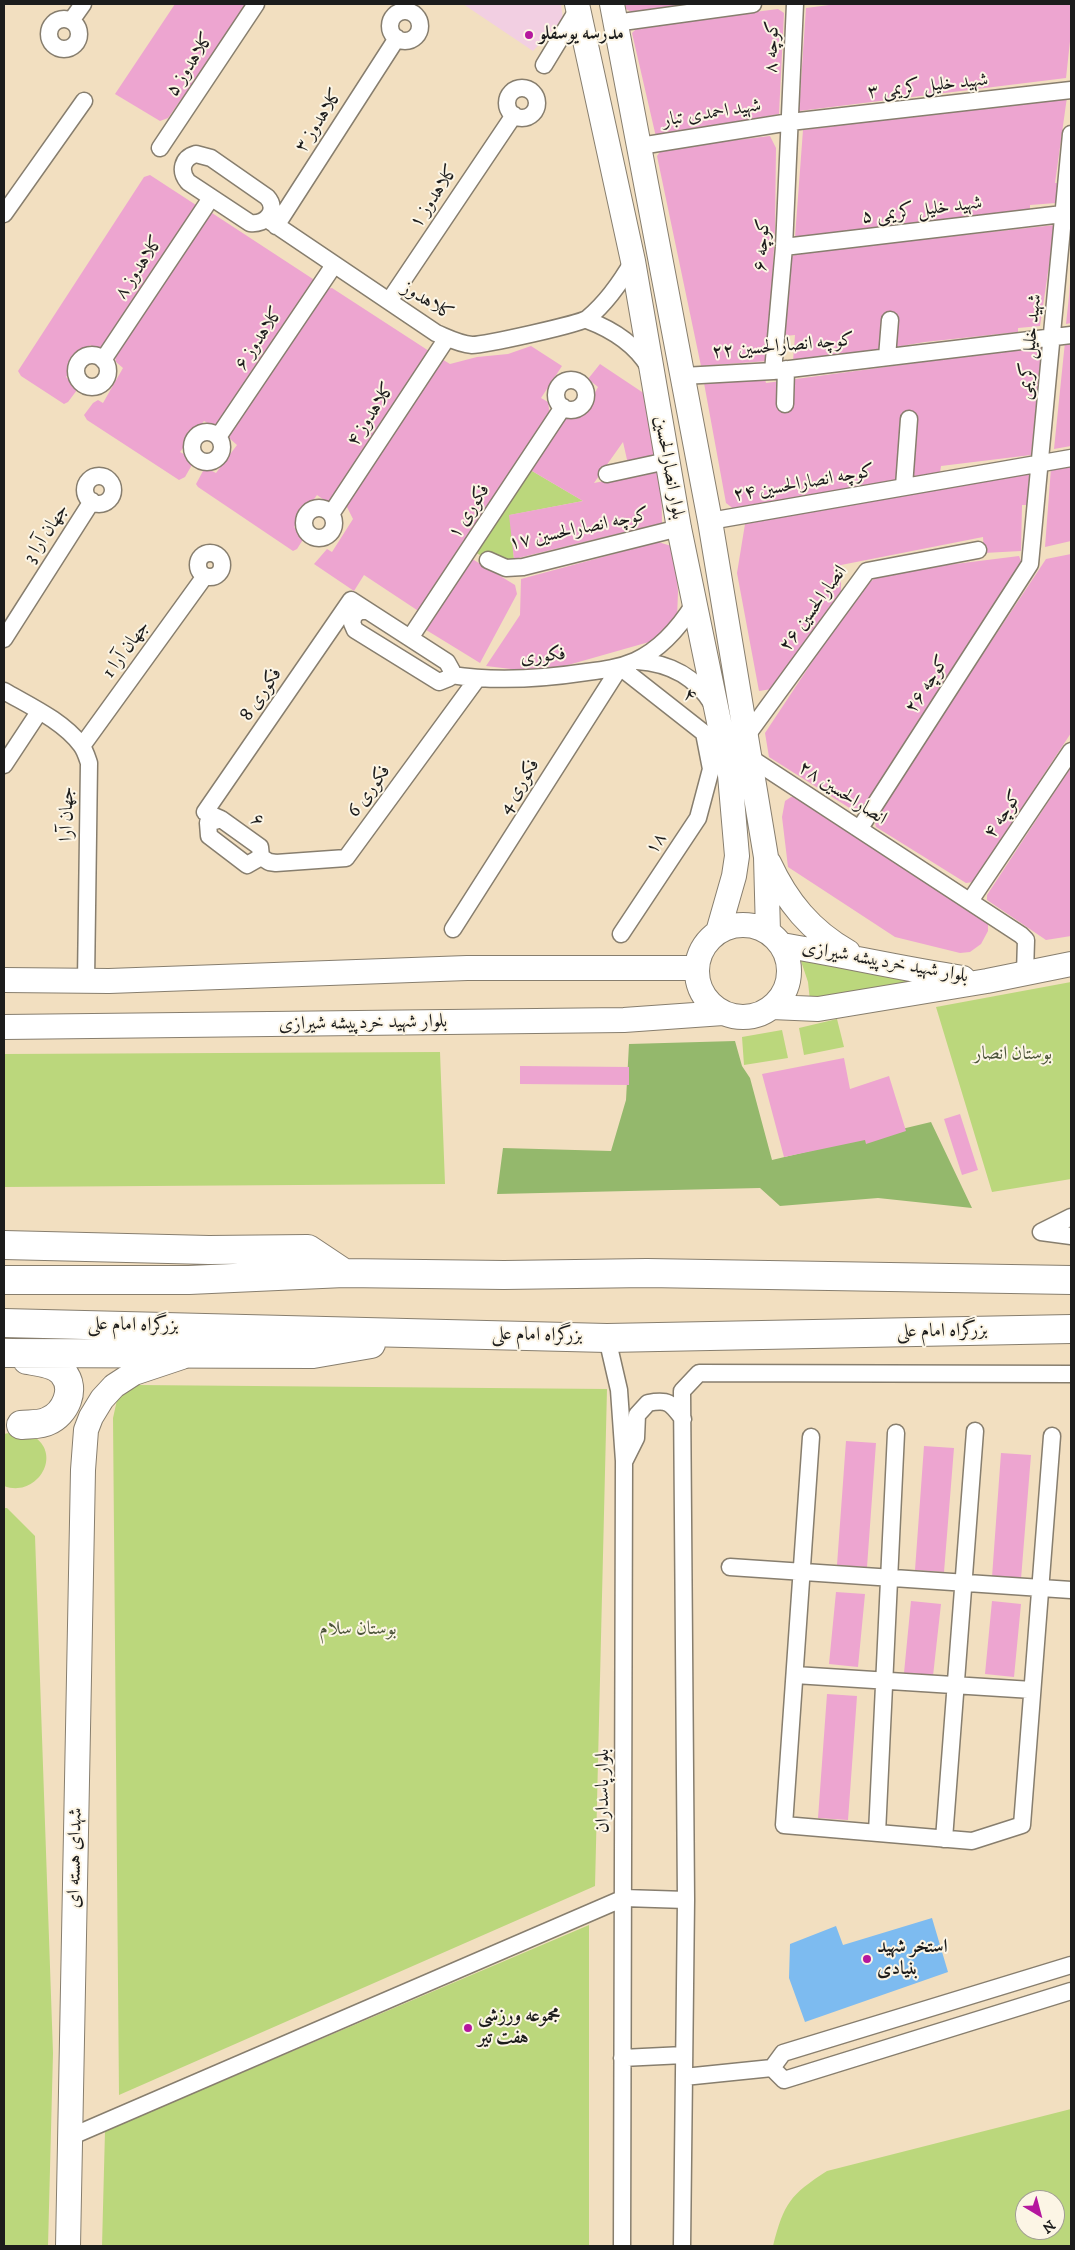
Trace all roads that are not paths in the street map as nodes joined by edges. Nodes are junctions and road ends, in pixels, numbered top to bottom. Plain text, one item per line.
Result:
1 (83, 4) edge
2 (256, 4) edge
3 (753, 4) edge
4 (795, 4) edge
5 (578, 6) edge
6 (613, 14) edge
7 (71, 21) dead end
8 (397, 38) dead end
9 (544, 66) dead end
10 (1071, 90) edge
11 (84, 101) dead end
12 (514, 115) dead end
13 (790, 122) junction
14 (1071, 134) edge
15 (640, 146) junction
16 (160, 148) dead end
17 (211, 198) junction
18 (1068, 213) edge
19 (4, 214) edge
20 (272, 222) junction
21 (784, 248) junction
22 (633, 261) junction
23 (334, 265) junction
24 (389, 301) junction
25 (587, 320) junction
26 (890, 320) dead end
27 (1071, 335) edge
28 (447, 338) junction
29 (1052, 338) junction
30 (887, 357) junction
31 (103, 360) dead end
32 (779, 370) junction
33 (652, 372) junction
34 (683, 376) junction
35 (785, 404) dead end
36 (563, 407) dead end
37 (908, 419) dead end
38 (218, 436) dead end
39 (1071, 458) edge
40 (667, 460) junction
41 (1040, 464) junction
42 (607, 474) dead end
43 (904, 486) junction
44 (92, 501) dead end
45 (331, 514) dead end
46 (710, 521) junction
47 (679, 528) junction
48 (978, 550) dead end
49 (488, 560) dead end
50 (1030, 564) joint
51 (205, 576) dead end
52 (694, 604) junction
53 (367, 611) junction
54 (410, 638) junction
55 (4, 639) edge
56 (637, 661) junction
57 (620, 667) junction
58 (451, 675) junction
59 (477, 679) junction
60 (4, 691) edge
61 (715, 708) junction
62 (40, 712) junction
63 (82, 746) junction
64 (747, 748) junction
65 (1071, 751) edge
66 (4, 765) edge
67 (711, 770) joint
68 (221, 819) joint
69 (860, 828) junction
70 (261, 857) joint
71 (766, 857) junction
72 (970, 900) junction
73 (453, 929) dead end
74 (718, 932) junction
75 (621, 934) dead end
76 (775, 938) junction
77 (859, 958) junction
78 (1071, 964) edge
79 (697, 968) junction
80 (1025, 973) junction
81 (4, 980) edge
82 (86, 981) junction
83 (988, 981) junction
84 (772, 1007) junction
85 (723, 1013) junction
86 (4, 1027) edge
87 (1071, 1217) edge
88 (1071, 1236) edge
89 (4, 1245) edge
90 (344, 1273) junction
91 (4, 1280) edge
92 (1071, 1280) edge
93 (4, 1323) edge
94 (1071, 1328) edge
95 (425, 1334) junction
96 (607, 1338) junction
97 (190, 1354) junction
98 (4, 1355) edge
99 (1071, 1374) edge
100 (683, 1419) junction
101 (21, 1425) dead end
102 (975, 1431) dead end
103 (896, 1433) dead end
104 (1052, 1436) dead end
105 (811, 1437) dead end
106 (624, 1461) junction
107 (730, 1567) dead end
108 (802, 1571) junction
109 (889, 1577) junction
110 (964, 1583) junction
111 (1040, 1588) junction
112 (1071, 1590) edge
113 (795, 1675) junction
114 (884, 1681) junction
115 (956, 1685) junction
116 (1032, 1690) junction
117 (877, 1833) junction
118 (944, 1839) junction
119 (624, 1898) junction
120 (686, 1900) junction
121 (1071, 1965) edge
122 (1071, 1991) edge
123 (684, 2055) junction
124 (622, 2058) junction
125 (772, 2068) junction
126 (684, 2077) junction
127 (70, 2137) junction
128 (68, 2246) edge
129 (622, 2246) edge
130 (682, 2246) edge

1 - 7 street
2 - 16 street, کلاهدوز ۵
3 - 6 street
4 - 13 street, کوچه ۸
5 - 9 street
5 - 22 street, بلوار انصارالحسین
6 - 15 street, بلوار انصارالحسین
8 - 20 street, کلاهدوز ۳
10 - 13 street, شهید خلیل کریمی ۳
11 - 19 street
12 - 24 street, کلاهدوز ۱
13 - 15 street, شهید احمدی تبار
13 - 21 street, کوچه ۶
14 - 18 street, شهید خلیل کریمی
15 - 34 street, بلوار انصارالحسین
17 - 20 street
17 - 20 street
17 - 31 street, کلاهدوز ۸
18 - 21 street, شهید خلیل کریمی ۵
18 - 29 street, شهید خلیل کریمی
20 - 23 street, کلاهدوز
21 - 32 street, کوچه ۶
22 - 25 street
22 - 33 street, بلوار انصارالحسین
23 - 24 street, کلاهدوز
23 - 38 street, کلاهدوز ۶
24 - 28 street, کلاهدوز
25 - 28 street, کلاهدوز
25 - 33 street
26 - 30 street
27 - 29 street
28 - 45 street, کلاهدوز ۴
29 - 30 street, کوچه انصارالحسین ۲۲
29 - 41 street, شهید خلیل کریمی
30 - 32 street, کوچه انصارالحسین ۲۲
32 - 34 street, کوچه انصارالحسین ۲۲
32 - 35 street, کوچه ۶
33 - 40 street, بلوار انصارالحسین
34 - 46 street, بلوار انصارالحسین
36 - 54 street, فکوری ۱
37 - 43 street
39 - 41 street, کوچه انصارالحسین ۲۴
40 - 42 street
40 - 47 street, بلوار انصارالحسین
41 - 43 street, کوچه انصارالحسین ۲۴
41 - 50 street, شهید خلیل کریمی
43 - 46 street, کوچه انصارالحسین ۲۴
44 - 55 street, جهان آرا 3
46 - 64 street, بلوار انصارالحسین
47 - 49 street, کوچه انصارالحسین ۱۷
47 - 52 street, بلوار انصارالحسین
48 - 64 street, انصارالحسین ۲۶
50 - 69 street, کوچه ۲۶
51 - 63 street, جهان آرا 1
52 - 56 street, فکوری
52 - 61 street, بلوار انصارالحسین
53 - 54 street
53 - 58 street, فکوری
53 - 68 street, فکوری 8
54 - 58 street
56 - 57 street, فکوری
56 - 61 street, فکوری
57 - 59 street, فکوری
57 - 67 street, ۴
57 - 73 street, فکوری 4
58 - 59 street, فکوری
59 - 70 street, فکوری 6
60 - 62 street
61 - 74 street, بلوار انصارالحسین
62 - 63 street
62 - 66 street
63 - 82 street, جهان آرا
64 - 69 street, انصارالحسین ۲۸
64 - 71 street, بلوار انصارالحسین
65 - 72 street, کوچه ۴
67 - 75 street, ۱۸
68 - 70 street, ۶
69 - 72 street, انصارالحسین ۲۸
71 - 76 street, بلوار انصارالحسین
71 - 77 street
72 - 80 street, انصارالحسین ۲۸
74 - 76 street
74 - 79 street
76 - 77 street, بلوار شهید خردپیشه شیرازی
76 - 84 street
77 - 83 street, بلوار شهید خردپیشه شیرازی
78 - 80 street, بلوار شهید خردپیشه شیرازی
79 - 82 street
79 - 85 street
80 - 83 street, بلوار شهید خردپیشه شیرازی
81 - 82 street
83 - 84 street, بلوار شهید خردپیشه شیرازی
84 - 85 street
85 - 86 street, بلوار شهید خردپیشه شیرازی
87 - 88 street
89 - 90 highway
90 - 91 highway
90 - 92 highway
93 - 95 highway, بزرگراه امام علی
94 - 96 highway, بزرگراه امام علی
95 - 96 highway, بزرگراه امام علی
95 - 97 highway
96 - 106 street, بلوار پاسداران
97 - 98 highway
97 - 127 street, شهدای هسته ای
98 - 101 highway
99 - 100 street
100 - 106 street
100 - 120 street
102 - 110 street
103 - 109 street
104 - 111 street
105 - 108 street
106 - 119 street, بلوار پاسداران
107 - 108 street
108 - 109 street
108 - 113 street
109 - 110 street
109 - 114 street
110 - 111 street
110 - 115 street
111 - 112 street
111 - 116 street
113 - 114 street
113 - 117 street
114 - 115 street
114 - 117 street
115 - 116 street
115 - 118 street
116 - 118 street
117 - 118 street
119 - 120 street
119 - 124 street, بلوار پاسداران
119 - 127 street
120 - 123 street
121 - 125 street
122 - 125 street
123 - 124 street
123 - 126 street
124 - 129 street, بلوار پاسداران
125 - 126 street
126 - 130 street
127 - 128 street, شهدای هسته ای

